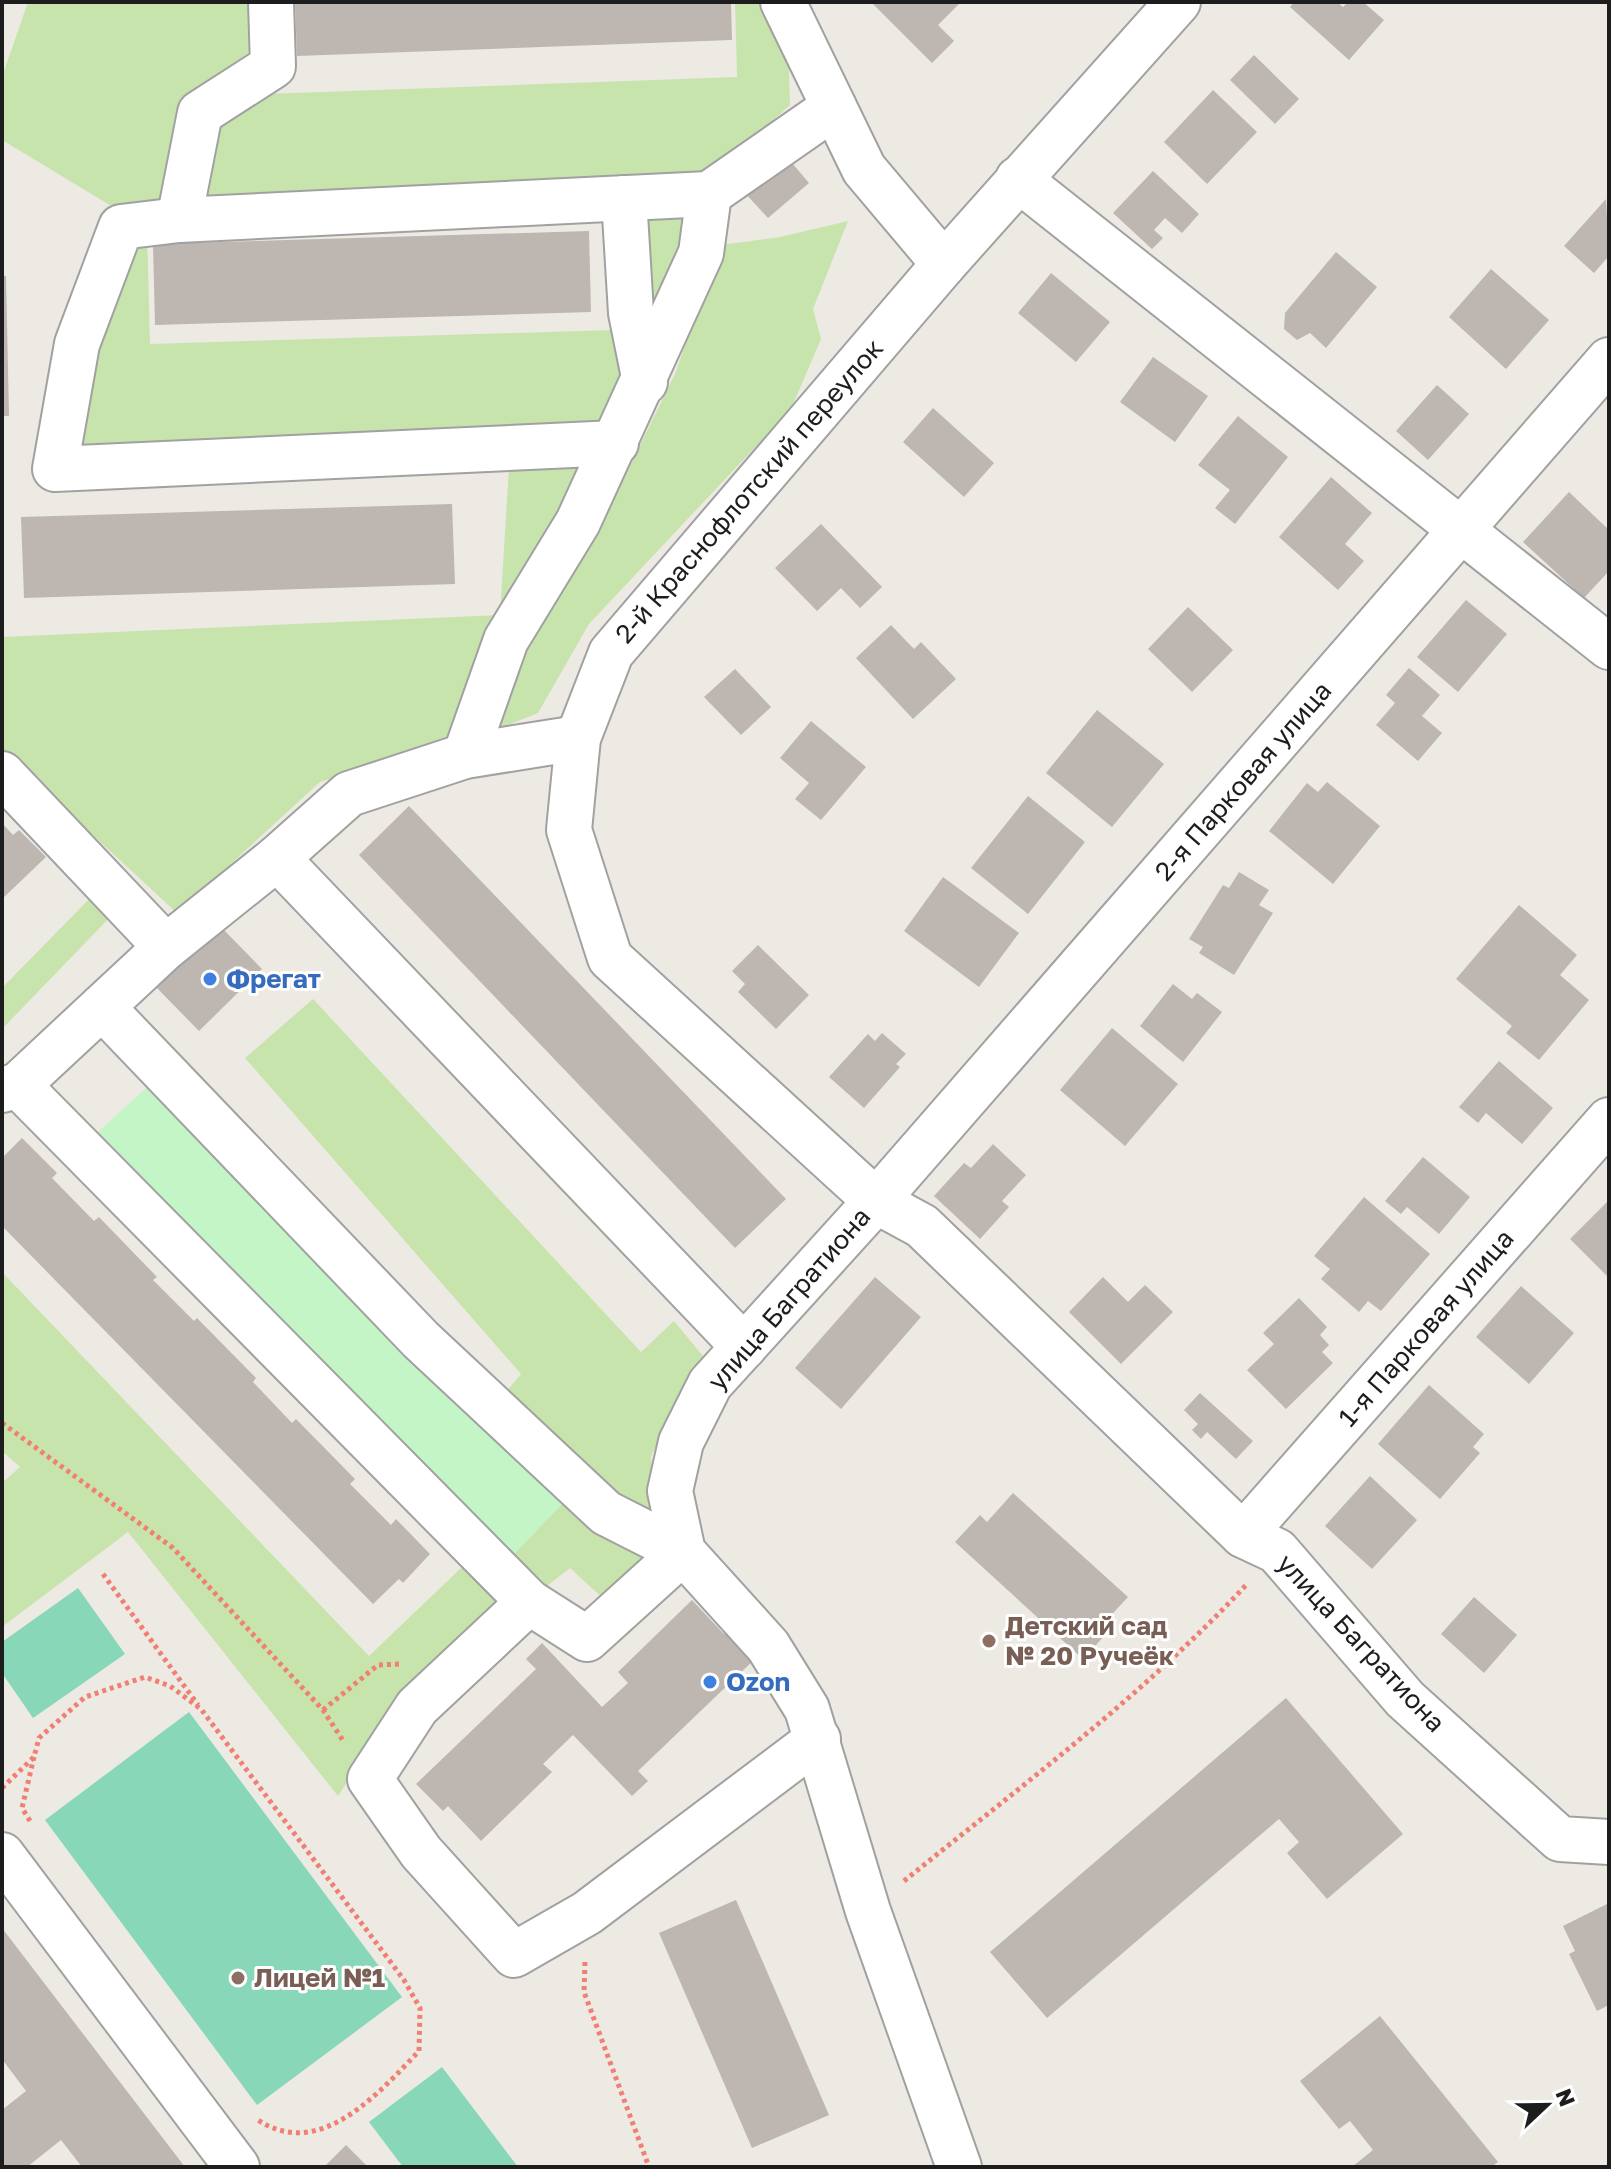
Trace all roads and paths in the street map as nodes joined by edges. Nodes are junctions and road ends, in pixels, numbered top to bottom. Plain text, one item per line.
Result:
1 (271, 2) edge
2 (783, 2) edge
3 (1178, 2) edge
4 (834, 107) junction
5 (1018, 179) junction
6 (709, 194) junction
7 (624, 198) junction
8 (179, 220) junction
9 (944, 264) junction
10 (1609, 360) edge
11 (645, 382) junction
12 (616, 443) junction
13 (1464, 529) junction
14 (1609, 647) edge
15 (578, 738) junction
16 (465, 756) junction
17 (2, 774) edge
18 (277, 858) junction
19 (166, 947) junction
20 (102, 1007) junction
21 (10, 1088) edge
22 (1609, 1120) edge
23 (876, 1201) junction
24 (744, 1347) junction
25 (2, 1423) edge
26 (1260, 1543) junction
27 (683, 1552) junction
28 (103, 1574) dead end
29 (529, 1602) junction
30 (201, 1709) junction
31 (818, 1739) junction
32 (34, 1757) junction
33 (370, 1779) junction
34 (2, 1788) edge
35 (1609, 1842) edge
36 (19, 1844) edge
37 (868, 1911) junction
38 (587, 1913) junction
39 (252, 2115) dead end
40 (948, 2163) edge
41 (237, 2167) edge
42 (649, 2167) edge

1 - 8 street
2 - 4 street
3 - 5 street, 2-й Краснофлотский переулок
4 - 6 street
4 - 9 street
5 - 9 street, 2-й Краснофлотский переулок
5 - 13 street
6 - 7 street
6 - 11 street
7 - 8 street
7 - 11 street
8 - 12 street
9 - 15 street, 2-й Краснофлотский переулок
10 - 13 street, 2-я Парковая улица
11 - 12 street
12 - 16 street
13 - 14 street
13 - 23 street, 2-я Парковая улица
15 - 16 street
15 - 23 street, 2-й Краснофлотский переулок
16 - 18 street
17 - 19 street
18 - 19 street
18 - 24 street
19 - 20 street
20 - 21 street
20 - 27 street
21 - 29 street
22 - 26 street, 1-я Парковая улица
23 - 24 street, улица Багратиона
23 - 26 street, улица Багратиона
24 - 27 street, улица Багратиона
25 - 33 path
26 - 35 street, улица Багратиона
26 - 37 path
27 - 29 street
27 - 31 street
28 - 30 path
29 - 33 street
30 - 32 path
30 - 39 path
31 - 37 street
31 - 38 street
32 - 34 path
32 - 36 path
33 - 38 street
36 - 41 street
37 - 40 street
38 - 42 path

